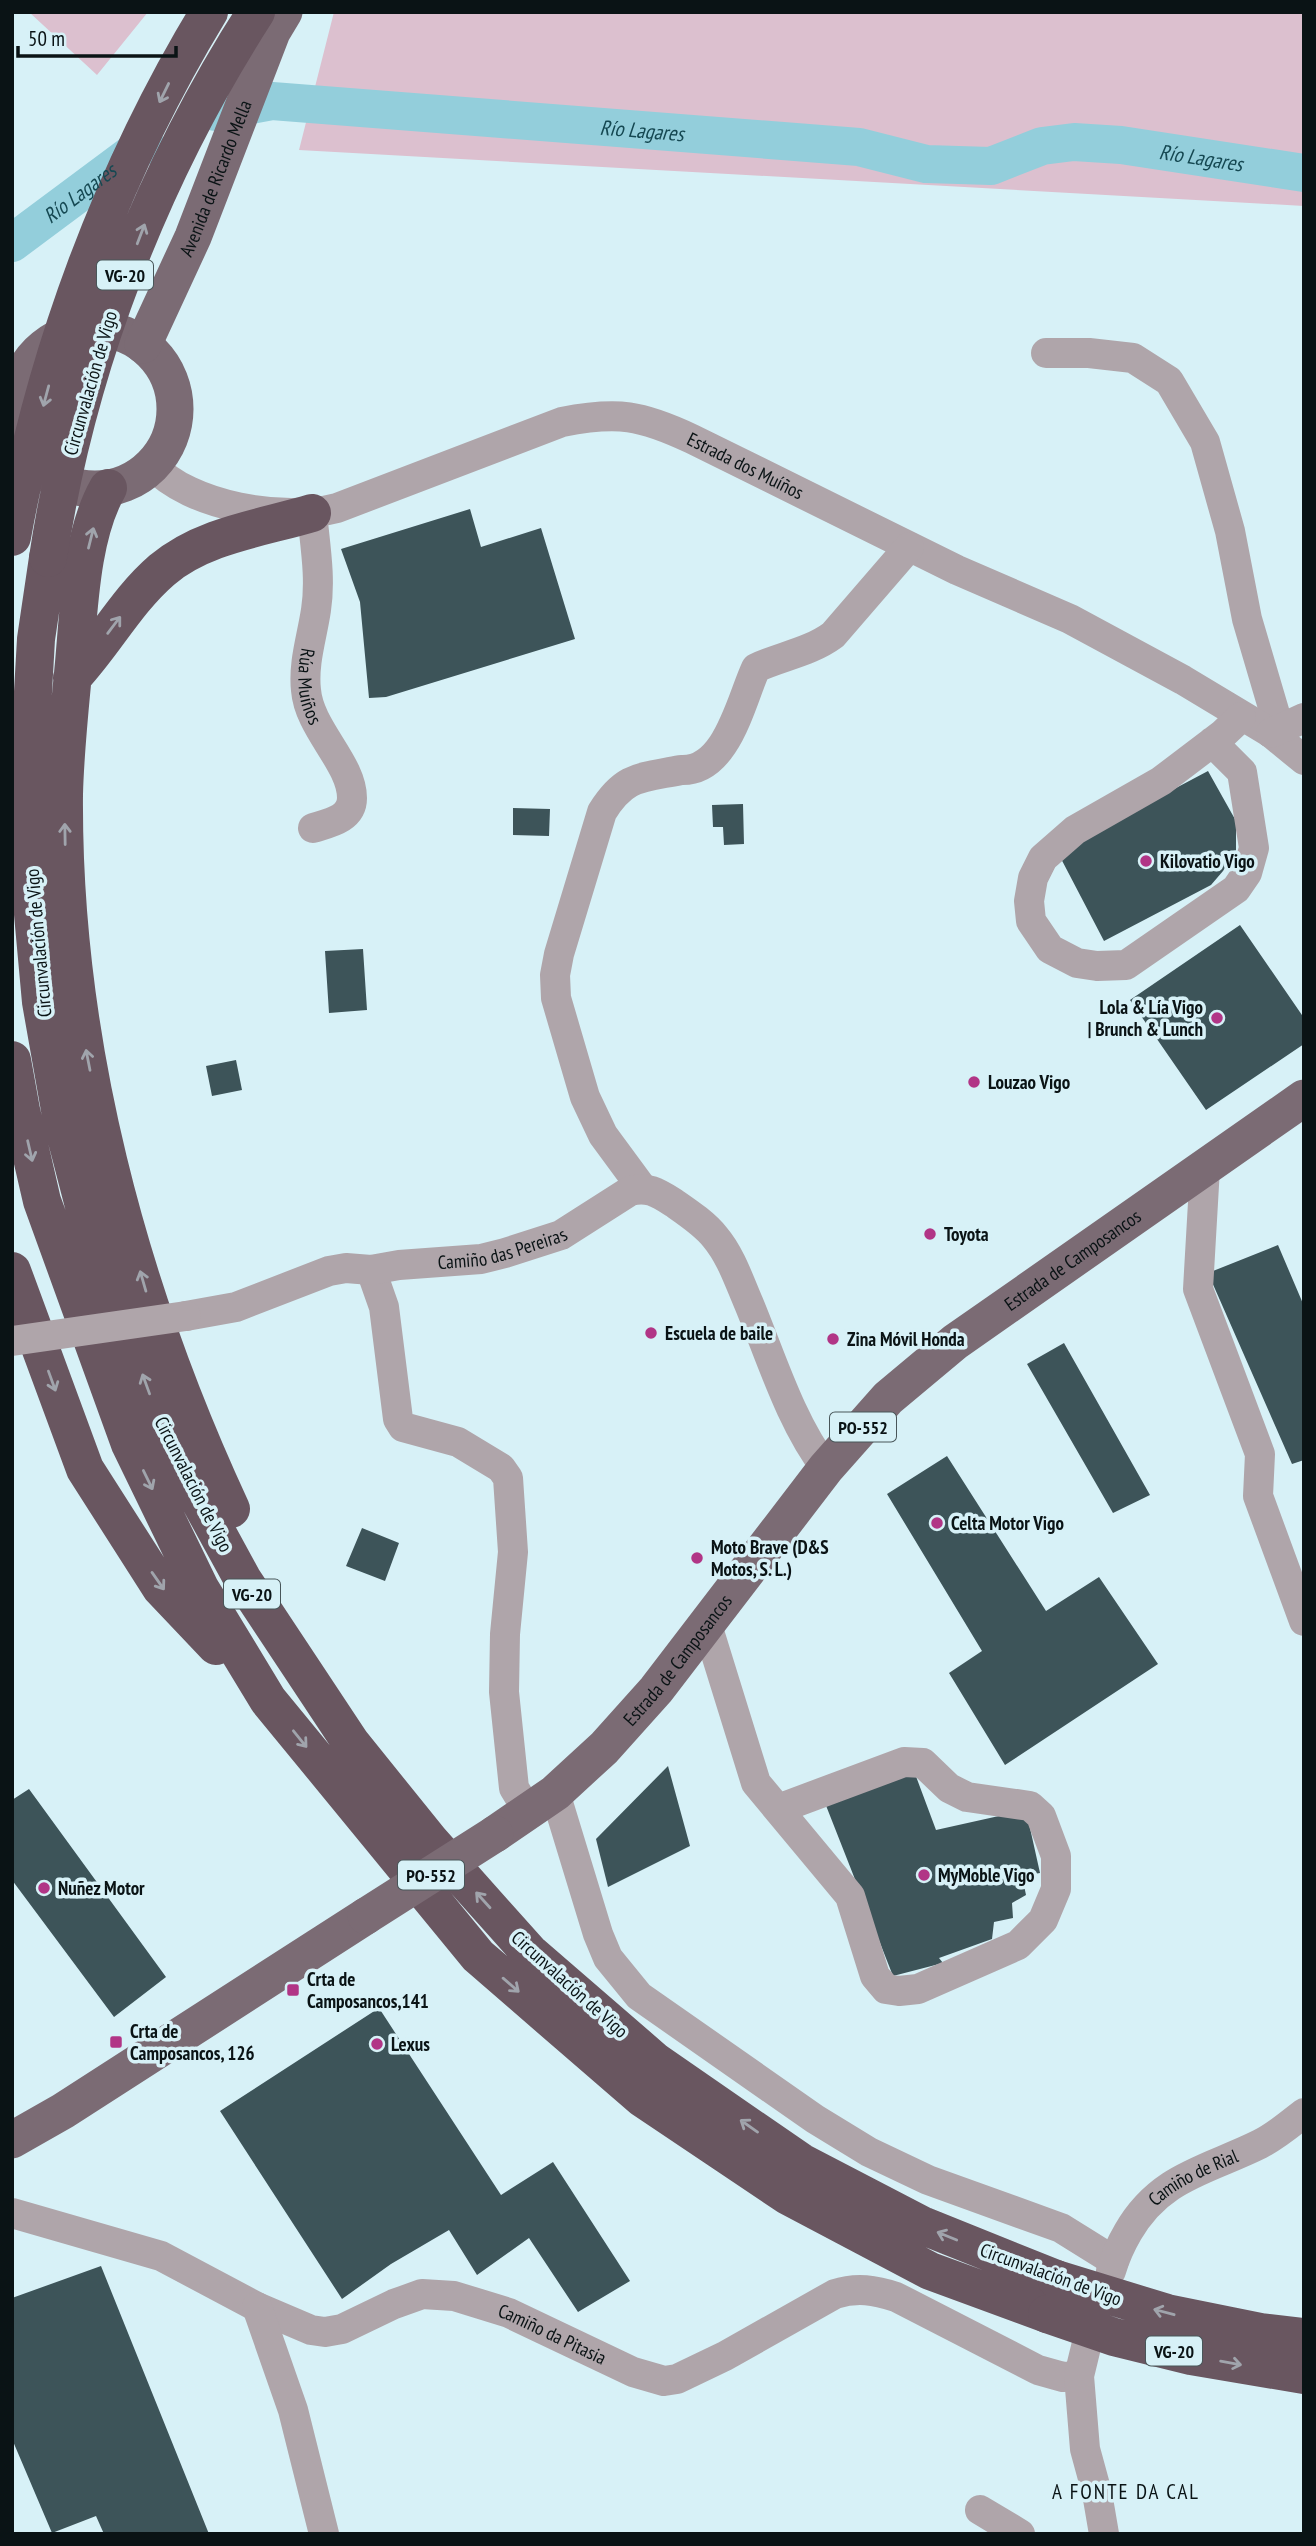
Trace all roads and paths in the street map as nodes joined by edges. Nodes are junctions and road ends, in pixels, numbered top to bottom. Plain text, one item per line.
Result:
1 (209, 12) edge
2 (270, 19) edge
3 (144, 345) junction
4 (1046, 353) dead end
5 (16, 438) edge
6 (152, 465) junction
7 (108, 488) junction
8 (312, 513) junction
9 (12, 537) edge
10 (909, 547) junction
11 (72, 678) junction
12 (1241, 717) junction
13 (1304, 718) edge
14 (1271, 733) junction
15 (1212, 742) junction
16 (1304, 760) edge
17 (313, 828) dead end
18 (12, 1060) edge
19 (1304, 1098) edge
20 (1205, 1168) junction
21 (642, 1188) junction
22 (371, 1270) junction
23 (12, 1271) edge
24 (12, 1341) edge
25 (826, 1468) junction
26 (1304, 1621) edge
27 (707, 1625) junction
28 (268, 1700) junction
29 (351, 1742) junction
30 (542, 1802) junction
31 (778, 1809) junction
32 (63, 2111) junction
33 (1304, 2113) edge
34 (12, 2140) edge
35 (12, 2157) edge
36 (12, 2213) edge
37 (1052, 2296) junction
38 (257, 2307) junction
39 (1304, 2337) edge
40 (1304, 2375) edge
41 (980, 2510) dead end
42 (324, 2534) edge
43 (1020, 2534) edge
44 (1104, 2534) edge

1 -> 9 highway, Circunvalación de Vigo / VG-20, bridge
2 - 3 main road, Avenida de Ricardo Mella
29 -> 2 highway, Circunvalación de Vigo / VG-20, bridge
3 - 5 main road
3 - 6 main road
4 - 14 street
5 - 7 main road
6 - 7 main road
6 - 8 street, Estrada dos Muíños
11 -> 7 highway
8 - 10 street, Estrada dos Muíños
11 -> 8 highway
8 - 17 street, Rúa Muíños
10 - 12 street, Estrada dos Muíños
10 - 21 street
29 -> 11 highway
12 - 14 street, Estrada dos Muíños
12 - 15 street
13 - 14 street
14 - 16 street, Estrada dos Muíños
15 - 15 street
18 -> 28 highway, Circunvalación de Vigo / VG-20
19 - 20 main road, Estrada de Camposancos / PO-552
20 - 25 main road, Estrada de Camposancos / PO-552
20 - 26 street
21 - 22 street, Camiño das Pereiras
21 - 25 street
22 - 24 street, Camiño das Pereiras, bridge
22 - 30 street
23 -> 28 highway
25 - 27 main road, Estrada de Camposancos / PO-552
27 - 30 main road, Estrada de Camposancos / PO-552
27 - 31 street
28 -> 37 highway, Circunvalación de Vigo / VG-20
37 -> 29 highway, Circunvalación de Vigo / VG-20
30 - 32 main road, Estrada de Camposancos / PO-552, bridge
30 - 33 street, Camiño de Rial
31 - 31 street
32 - 34 main road, Estrada de Camposancos / PO-552
32 - 35 main road, Estrada de Camposancos / PO-552
36 - 38 street, Camiño da Pitasia
39 -> 37 highway, Circunvalación de Vigo / VG-20, bridge
37 -> 40 highway, Circunvalación de Vigo / VG-20, bridge
38 - 42 street
38 - 44 street, Camiño da Pitasia
41 - 43 street

